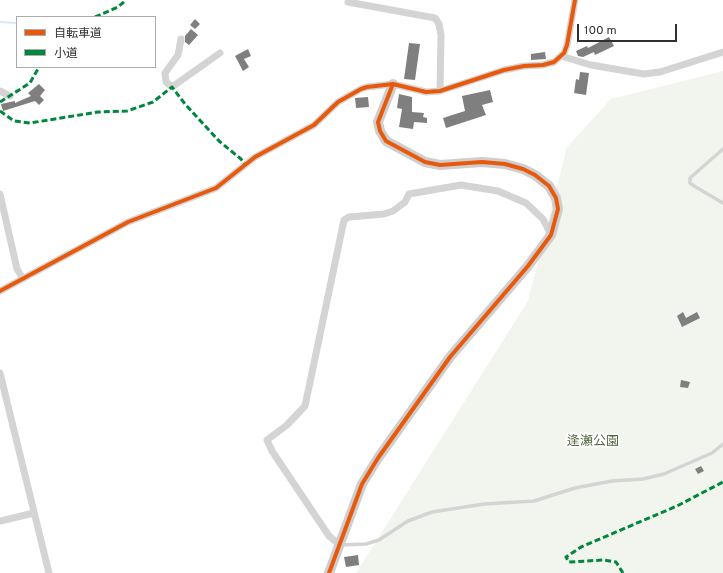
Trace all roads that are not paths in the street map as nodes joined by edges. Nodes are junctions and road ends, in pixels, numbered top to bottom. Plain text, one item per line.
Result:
1 (575, 0) edge
2 (348, 2) dead end
3 (182, 39) dead end
4 (723, 52) edge
5 (220, 53) dead end
6 (561, 56) junction
7 (393, 84) junction
8 (0, 91) edge
9 (440, 91) junction
10 (10, 96) dead end
11 (723, 149) edge
12 (0, 194) edge
13 (723, 203) edge
14 (551, 235) junction
15 (23, 279) junction
16 (0, 291) edge
17 (0, 373) edge
18 (723, 444) edge
19 (34, 513) junction
20 (0, 521) edge
21 (340, 545) junction
22 (49, 573) edge
23 (329, 573) edge

1 - 6 street
2 - 9 street
3 - 5 street
4 - 6 street
6 - 9 street
7 - 9 street
7 - 14 street
7 - 15 street
8 - 10 street
11 - 13 lane
12 - 15 street
14 - 21 street
14 - 21 street
15 - 16 street
17 - 19 street
18 - 21 lane
19 - 20 street
19 - 22 street
21 - 23 street

